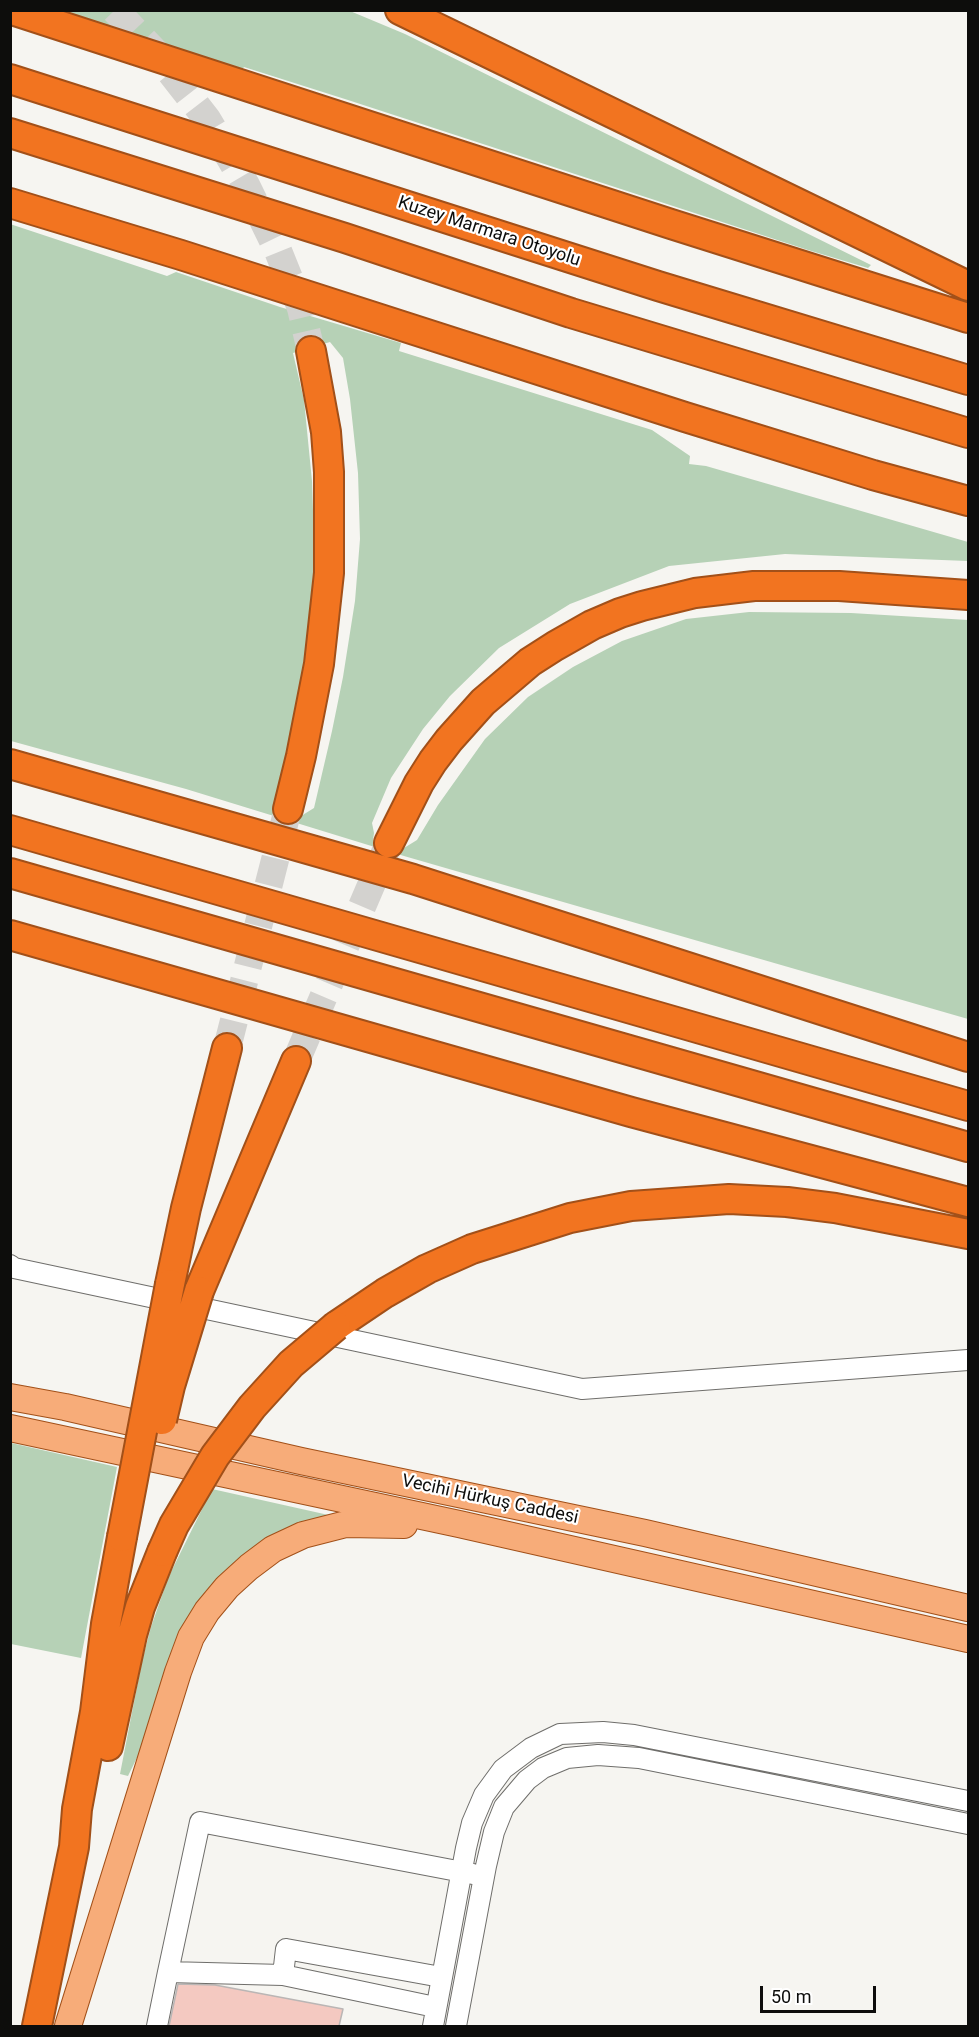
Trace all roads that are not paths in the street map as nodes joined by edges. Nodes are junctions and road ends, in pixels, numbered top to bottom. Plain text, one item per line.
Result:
1 (12, 10) edge
2 (400, 10) edge
3 (10, 79) edge
4 (10, 133) edge
5 (10, 203) edge
6 (969, 286) edge
7 (969, 318) edge
8 (311, 351) tunnel mouth
9 (969, 380) edge
10 (969, 433) edge
11 (969, 501) edge
12 (969, 579) edge
13 (694, 593) junction
14 (969, 596) edge
15 (10, 764) edge
16 (288, 808) tunnel mouth
17 (10, 830) edge
18 (389, 843) tunnel mouth
19 (10, 873) edge
20 (10, 934) edge
21 (227, 1048) tunnel mouth
22 (969, 1057) edge
23 (296, 1061) tunnel mouth
24 (969, 1106) edge
25 (969, 1147) edge
26 (969, 1202) edge
27 (969, 1234) edge
28 (10, 1265) edge
29 (969, 1360) edge
30 (10, 1397) edge
31 (10, 1428) edge
32 (459, 1524) junction
33 (129, 1538) junction
34 (969, 1608) edge
35 (969, 1639) edge
36 (969, 1801) edge
37 (969, 1824) edge
38 (74, 1847) junction
39 (461, 1872) junction
40 (484, 1876) junction
41 (168, 1972) junction
42 (282, 1975) junction
43 (441, 1977) junction
44 (435, 2007) junction
45 (38, 2026) edge
46 (68, 2026) edge
47 (157, 2026) edge
48 (433, 2026) edge
49 (456, 2026) edge

1 - 7 highway
2 - 6 highway
3 - 9 highway, Kuzey Marmara Otoyolu
4 - 10 highway
5 - 11 highway
8 - 16 highway
12 - 13 highway
13 - 14 highway
13 - 18 highway
15 - 22 highway
17 - 24 highway
19 - 25 highway
20 - 26 highway
21 - 33 highway, bridge
23 - 33 highway, bridge
27 - 38 highway, bridge
28 - 29 street
30 - 34 main road, Vecihi Hürkuş Caddesi
31 - 32 main road, Vecihi Hürkuş Caddesi
32 - 35 main road, Vecihi Hürkuş Caddesi
32 - 46 main road
33 - 38 highway
36 - 39 street
37 - 40 street
38 - 45 highway
39 - 40 street
39 - 41 street
39 - 43 street
40 - 49 street
41 - 42 street
41 - 47 street
42 - 43 street
42 - 44 street
43 - 44 street
44 - 48 street

